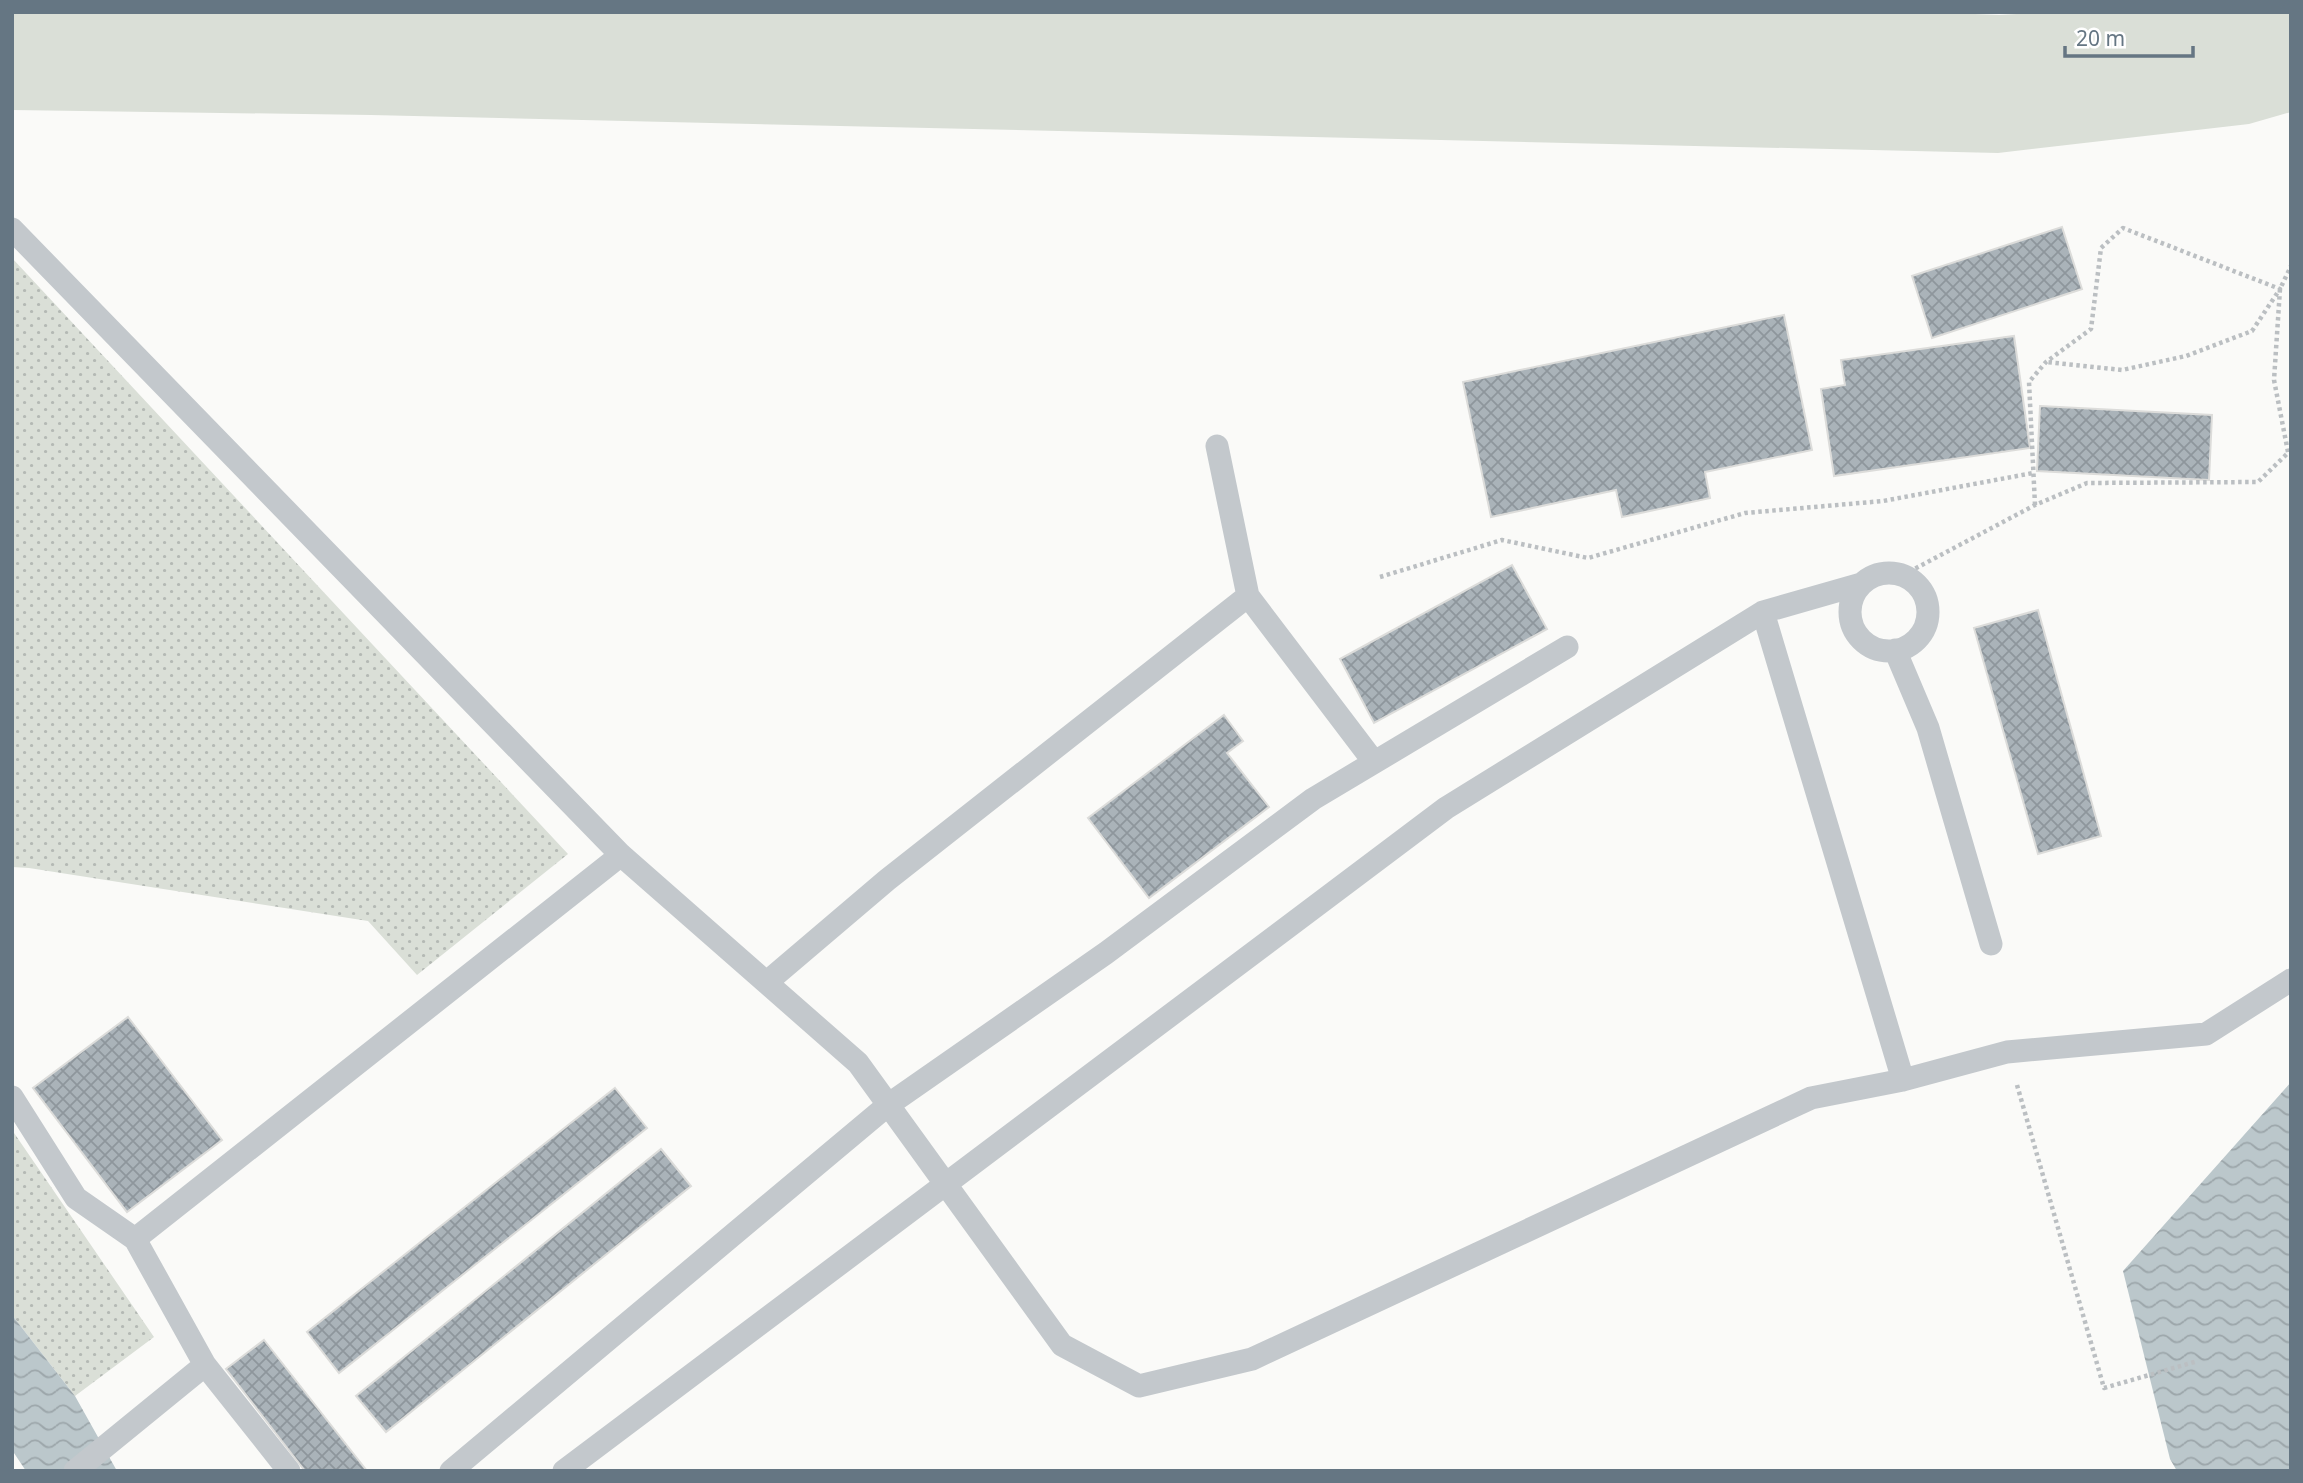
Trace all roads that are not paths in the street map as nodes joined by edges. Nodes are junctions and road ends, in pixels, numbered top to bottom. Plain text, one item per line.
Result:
1 (12, 229) edge
2 (1217, 446) dead end
3 (1861, 584) junction
4 (1248, 596) junction
5 (1763, 612) junction
6 (1567, 648) dead end
7 (1895, 650) junction
8 (1374, 762) junction
9 (621, 855) junction
10 (1991, 944) dead end
11 (2291, 980) edge
12 (767, 982) junction
13 (1903, 1080) junction
14 (12, 1097) edge
15 (888, 1105) junction
16 (946, 1184) junction
17 (135, 1240) junction
18 (205, 1365) junction
19 (75, 1471) edge
20 (289, 1471) edge
21 (451, 1471) edge
22 (564, 1471) edge

1 - 9 lane
2 - 4 lane
3 - 5 lane
3 - 7 lane
3 - 7 lane
4 - 8 lane
4 - 12 lane
5 - 13 lane
5 - 16 lane
6 - 8 lane
7 - 10 lane
8 - 15 lane
9 - 12 lane
9 - 17 lane
11 - 13 lane
12 - 15 lane
13 - 16 lane
14 - 17 lane
15 - 16 lane
15 - 21 lane
16 - 22 lane
17 - 18 lane
18 - 19 lane
18 - 20 lane

